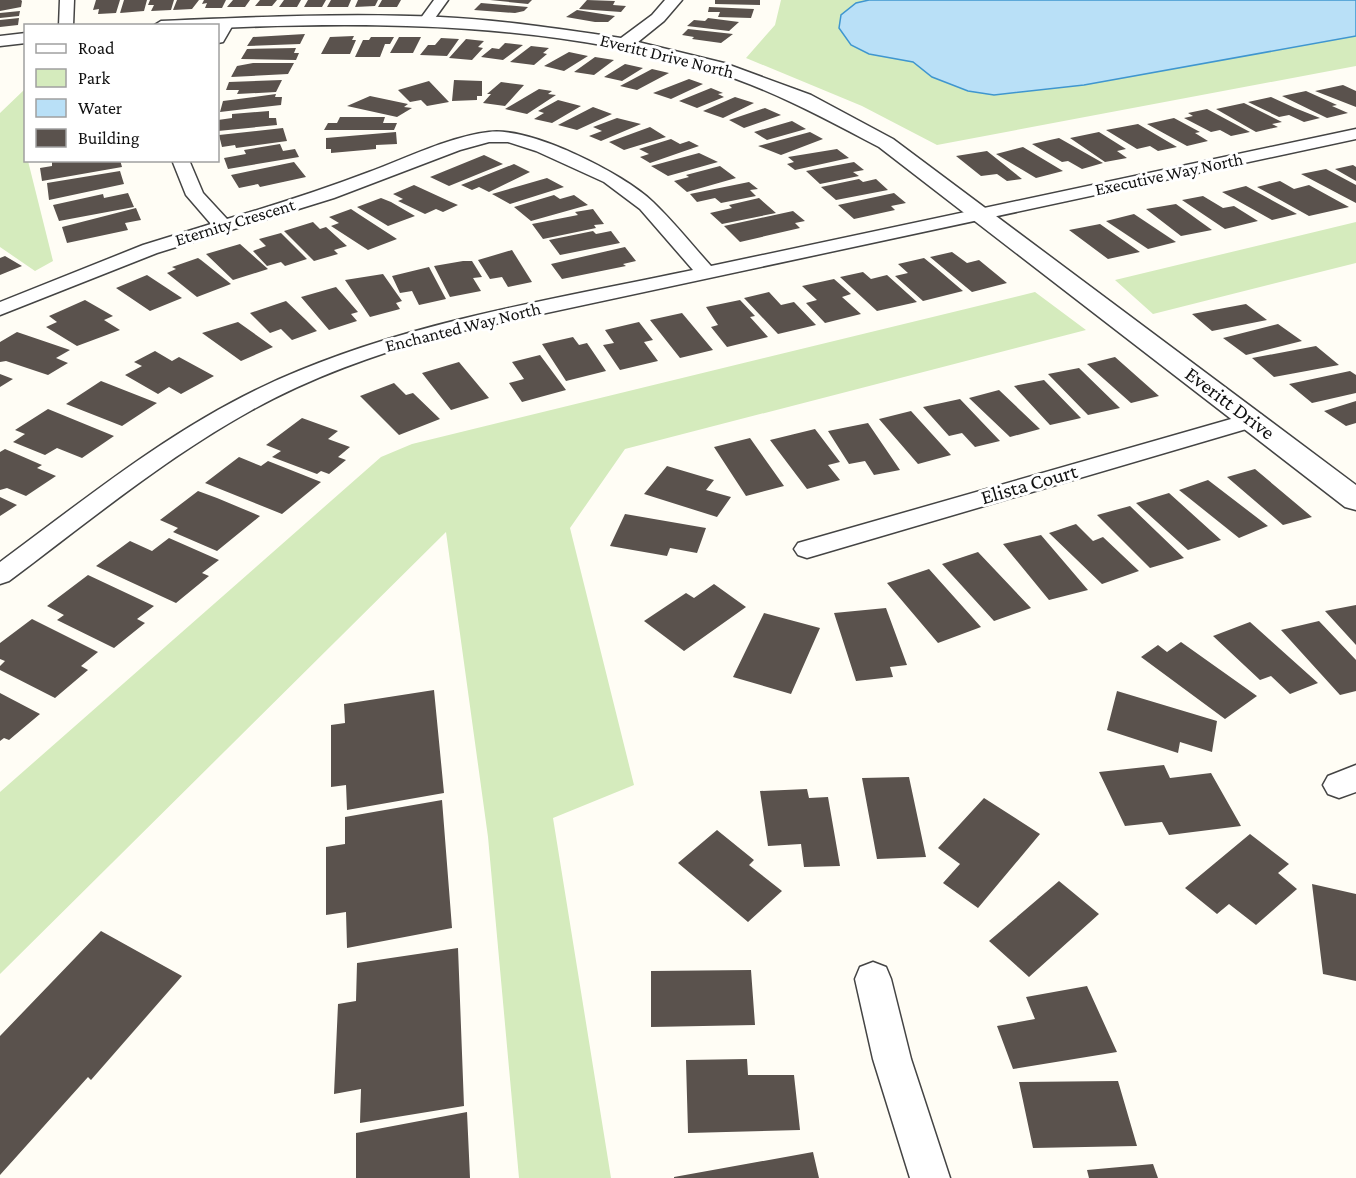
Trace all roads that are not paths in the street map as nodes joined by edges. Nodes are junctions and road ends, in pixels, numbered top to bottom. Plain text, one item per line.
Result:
1 (67, 0) edge
2 (441, 0) edge
3 (674, 0) edge
4 (425, 22) junction
5 (227, 23) junction
6 (66, 24) edge
7 (205, 24) edge
8 (219, 37) edge
9 (24, 38) edge
10 (0, 41) edge
11 (624, 44) junction
12 (1356, 134) edge
13 (181, 162) edge
14 (981, 214) junction
15 (222, 225) junction
16 (705, 271) junction
17 (1103, 307) joint
18 (0, 309) edge
19 (1252, 420) junction
20 (1356, 500) edge
21 (807, 549) dead end
22 (0, 575) edge
23 (873, 979) dead end
24 (930, 1178) edge

1 - 6 street
2 - 4 street
3 - 11 street
4 - 5 street, Everitt Drive North
4 - 11 street, Everitt Drive North
5 - 7 street, Everitt Drive North
5 - 8 street
9 - 10 street
11 - 14 street, Everitt Drive North
12 - 14 street, Executive Way North
13 - 15 street
14 - 16 street, Enchanted Way North
14 - 17 street, Everitt Drive North
15 - 16 street, Eternity Crescent
15 - 18 street, Eternity Crescent
16 - 22 street, Enchanted Way North
17 - 19 street, Everitt Drive
19 - 20 street, Everitt Drive
19 - 21 street, Elista Court
23 - 24 street

